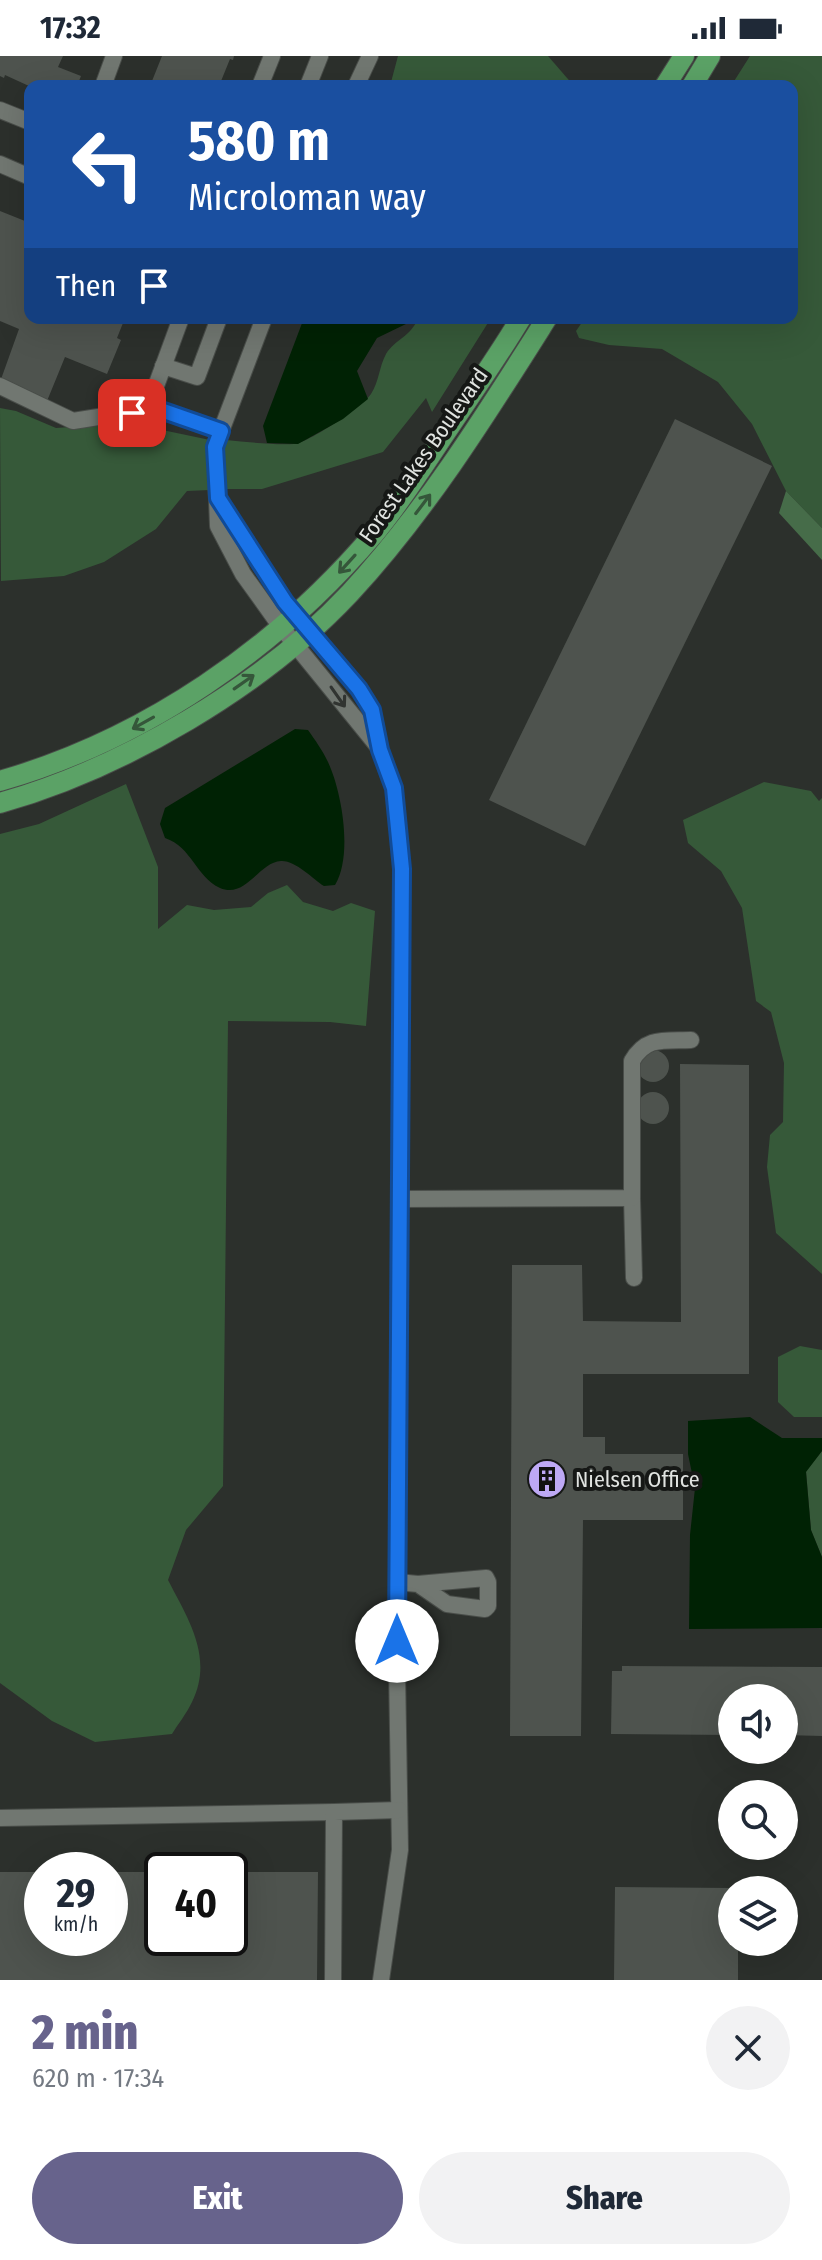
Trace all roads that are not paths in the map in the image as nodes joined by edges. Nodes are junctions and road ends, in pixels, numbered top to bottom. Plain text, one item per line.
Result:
1 (114, 56) edge
2 (272, 56) edge
3 (320, 56) edge
4 (370, 56) edge
5 (684, 56) edge
6 (710, 56) edge
7 (105, 80) edge
8 (262, 80) edge
9 (310, 80) edge
10 (359, 80) edge
11 (669, 80) edge
12 (696, 80) edge
13 (0, 110) edge
14 (24, 120) edge
15 (0, 164) edge
16 (24, 174) edge
17 (179, 324) edge
18 (217, 324) edge
19 (262, 324) edge
20 (517, 324) edge
21 (543, 324) edge
22 (163, 366) junction
23 (0, 386) edge
24 (155, 408) junction
25 (221, 431) junction
26 (288, 621) junction
27 (302, 638) junction
28 (0, 781) edge
29 (0, 803) edge
30 (691, 1040) dead end
31 (632, 1198) junction
32 (400, 1199) junction
33 (634, 1278) dead end
34 (397, 1582) junction
35 (418, 1584) dead end
36 (399, 1810) junction
37 (334, 1812) junction
38 (0, 1818) edge
39 (333, 1980) edge
40 (381, 1980) edge

1 - 7 street
2 - 8 street
3 - 9 street
4 - 10 street
5 - 11 main road
6 - 12 main road
13 - 14 street
15 - 16 street
17 - 22 street
18 - 22 street
19 - 25 street
20 -> 26 main road, Forest Lakes Boulevard
27 -> 21 main road, Forest Lakes Boulevard
22 - 24 street
23 - 24 street
24 - 25 street
25 - 26 street
26 - 27 street
26 -> 28 main road, Forest Lakes Boulevard
29 -> 27 main road, Forest Lakes Boulevard
27 - 32 street
30 - 31 street
31 - 32 street
31 - 33 street
32 - 34 street
34 - 35 street
34 - 36 street
36 - 37 street
36 - 40 street
37 - 38 street
37 - 39 street

